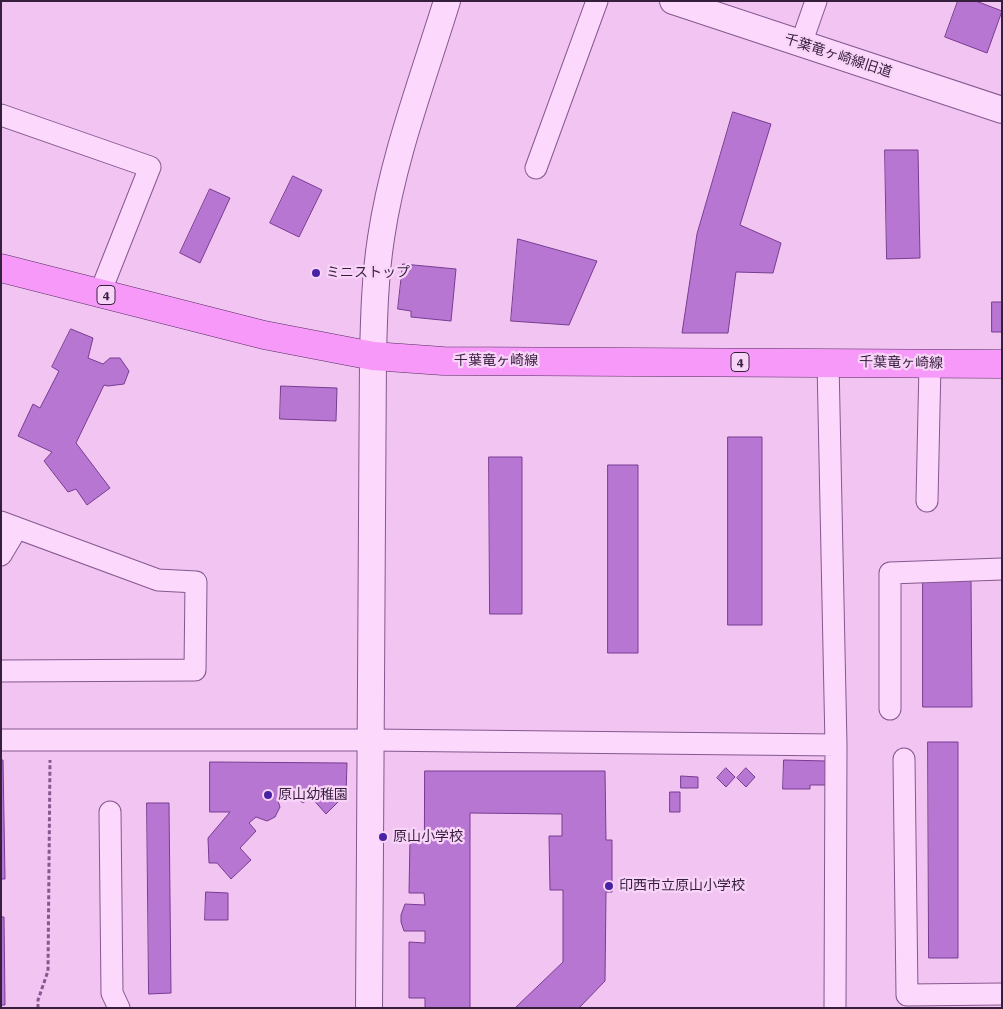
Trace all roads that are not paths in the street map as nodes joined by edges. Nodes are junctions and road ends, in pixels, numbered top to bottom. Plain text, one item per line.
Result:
1 (447, 1) edge
2 (597, 1) edge
3 (673, 1) edge
4 (816, 1) edge
5 (801, 44) junction
6 (1002, 110) edge
7 (1, 115) edge
8 (536, 168) dead end
9 (1, 268) edge
10 (100, 293) junction
11 (372, 356) junction
12 (828, 362) junction
13 (930, 364) junction
14 (1002, 364) edge
15 (927, 501) dead end
16 (9, 525) edge
17 (1, 556) edge
18 (1002, 570) edge
19 (1, 671) edge
20 (890, 710) dead end
21 (1, 740) edge
22 (371, 740) junction
23 (836, 745) junction
24 (904, 759) dead end
25 (110, 812) dead end
26 (1002, 994) edge
27 (908, 1001) edge
28 (119, 1008) edge
29 (369, 1008) edge
30 (834, 1008) edge

1 - 11 street
2 - 8 street
3 - 5 street, 千葉竜ヶ崎線旧道
4 - 5 street
5 - 6 street, 千葉竜ヶ崎線旧道
7 - 10 street
9 - 10 main road, 千葉竜ヶ崎線 / 4
10 - 11 main road, 千葉竜ヶ崎線 / 4
11 - 12 main road, 千葉竜ヶ崎線 / 4
11 - 22 street
12 - 13 main road, 千葉竜ヶ崎線 / 4
12 - 23 street
13 - 14 main road, 千葉竜ヶ崎線 / 4
13 - 15 street
16 - 17 street
16 - 19 street
18 - 20 street
21 - 22 street
22 - 23 street
22 - 29 street
23 - 30 street
24 - 27 street
25 - 28 street
26 - 27 street

